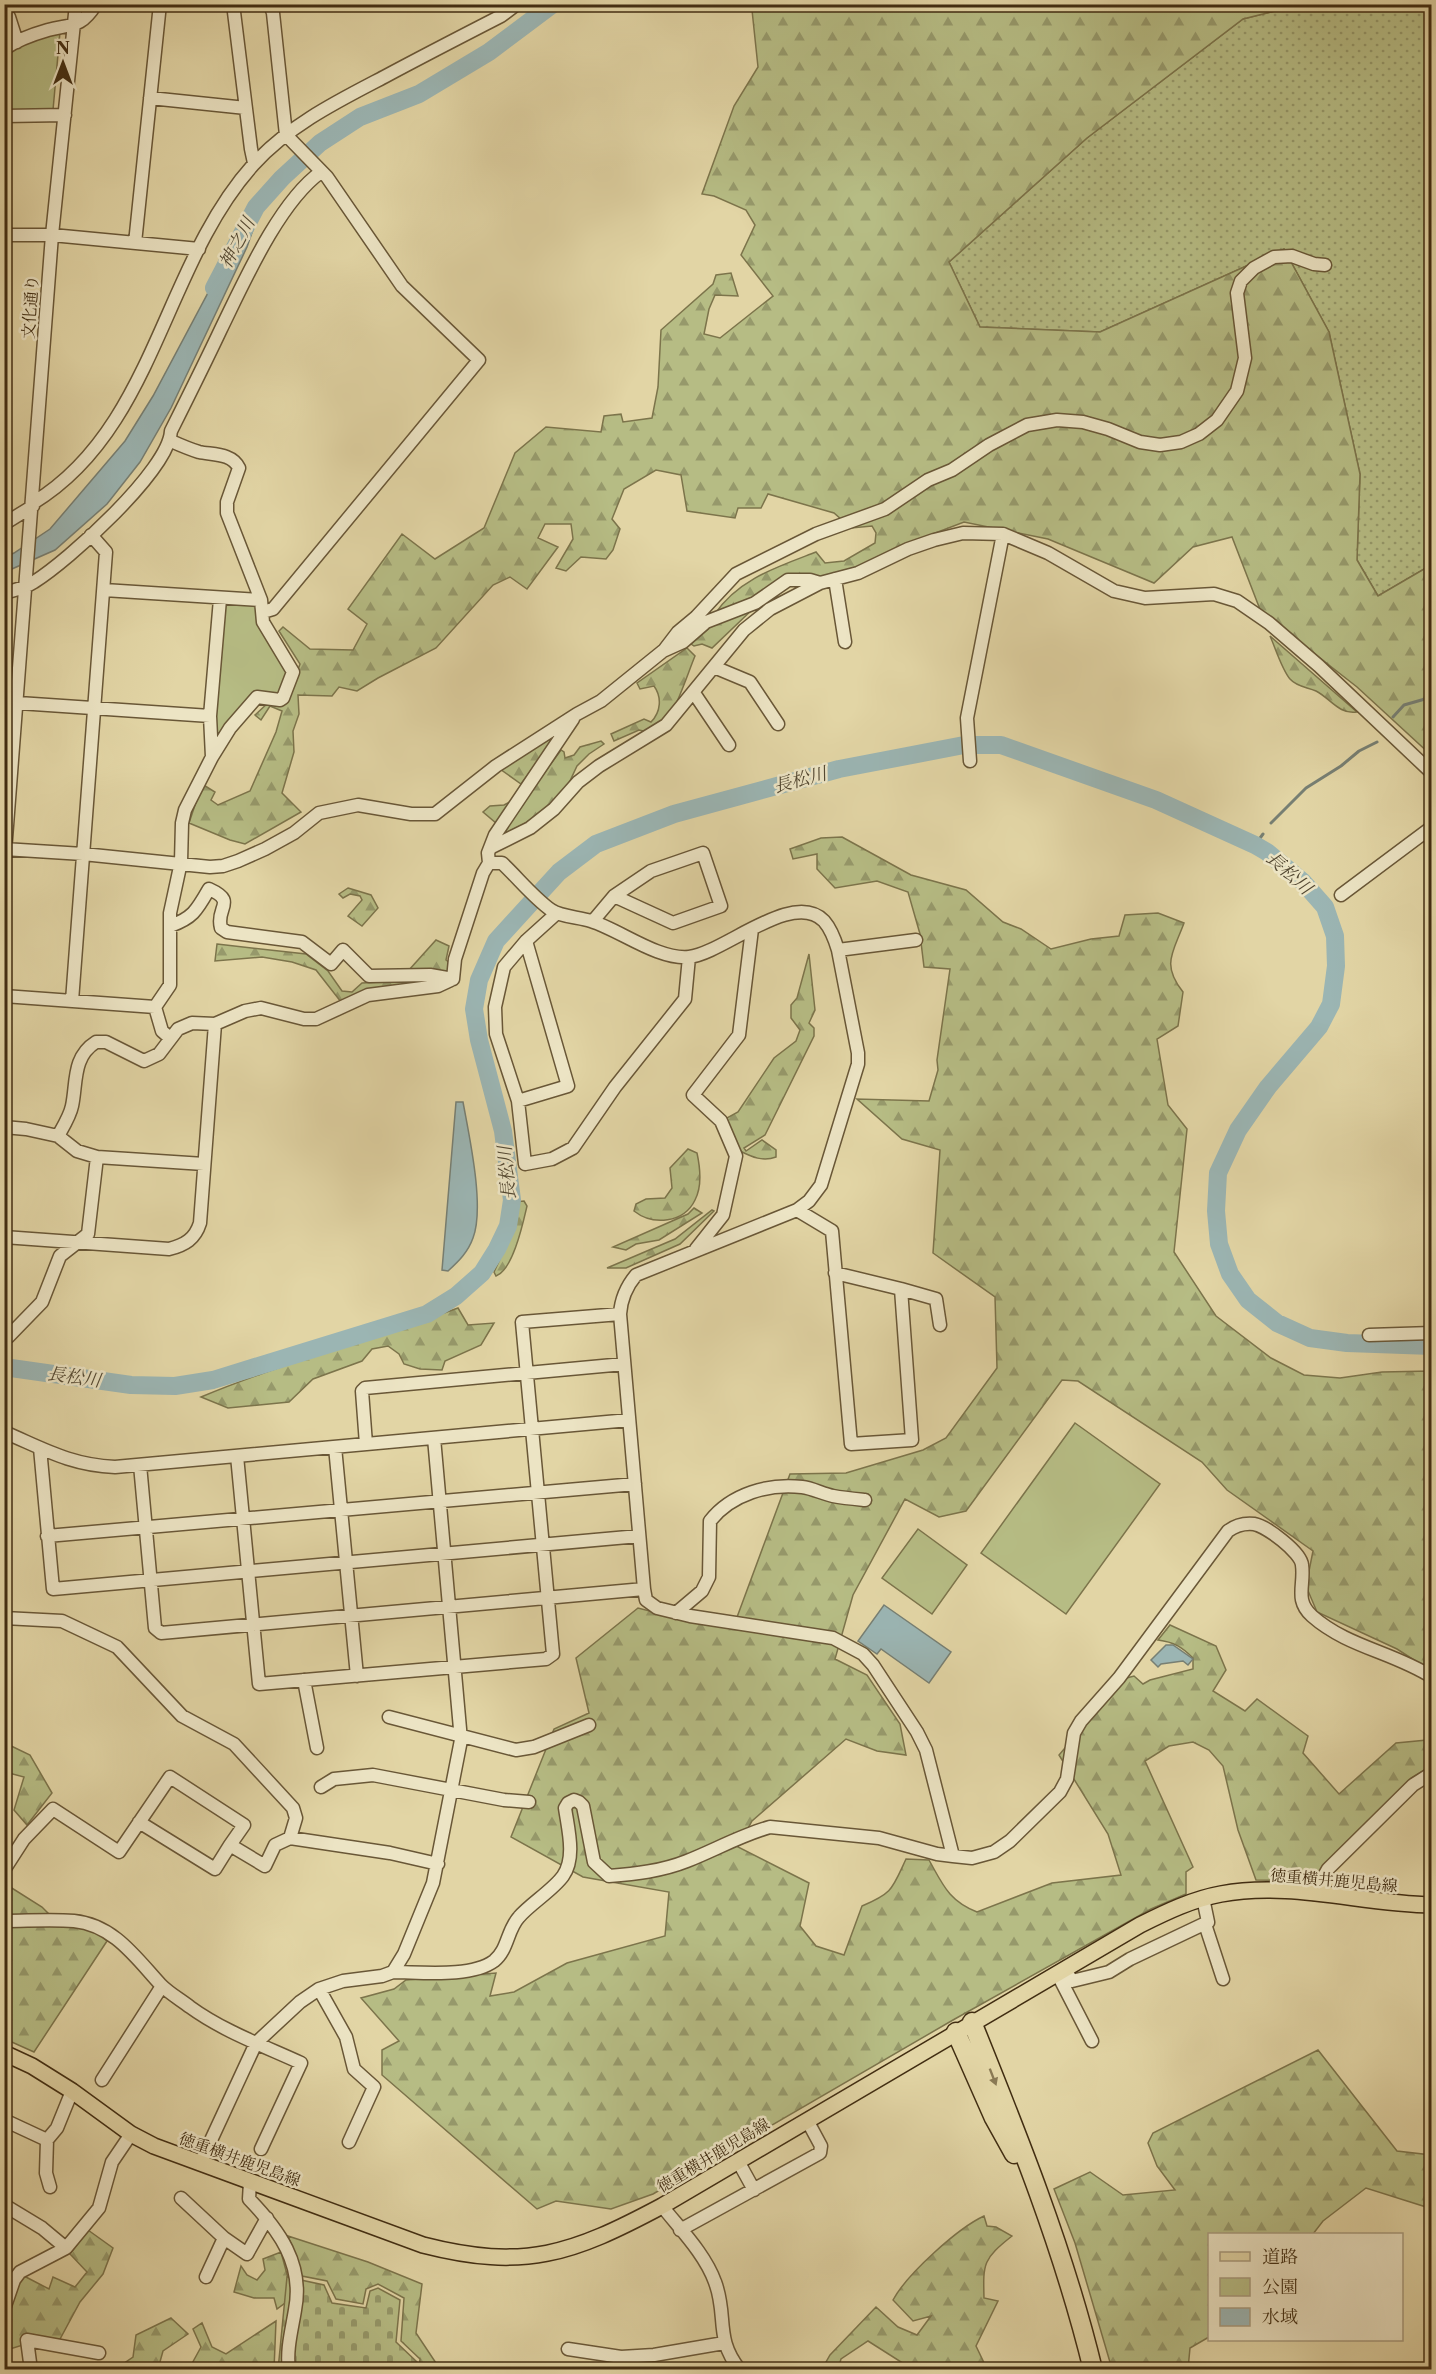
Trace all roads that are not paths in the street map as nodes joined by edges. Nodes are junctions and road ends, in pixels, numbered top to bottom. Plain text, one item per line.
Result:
1 (76, 4) edge
2 (96, 4) edge
3 (160, 4) edge
4 (233, 4) edge
5 (270, 4) edge
6 (517, 4) edge
7 (4, 11) edge
8 (74, 26) junction
9 (16, 39) junction
10 (4, 49) edge
11 (150, 98) junction
12 (246, 108) junction
13 (65, 115) junction
14 (4, 116) edge
15 (288, 137) junction
16 (254, 163) junction
17 (319, 170) junction
18 (4, 235) edge
19 (52, 235) junction
20 (135, 243) junction
21 (199, 249) junction
22 (1325, 265) dead end
23 (171, 441) junction
24 (32, 508) junction
25 (4, 524) edge
26 (1004, 534) junction
27 (91, 535) junction
28 (835, 579) junction
29 (820, 583) junction
30 (27, 586) junction
31 (104, 590) junction
32 (4, 593) edge
33 (220, 598) junction
34 (262, 606) junction
35 (845, 642) dead end
36 (663, 651) junction
37 (714, 667) junction
38 (694, 693) junction
39 (11, 701) edge
40 (94, 706) junction
41 (577, 714) junction
42 (210, 716) junction
43 (778, 724) dead end
44 (729, 745) dead end
45 (212, 757) junction
46 (970, 758) dead end
47 (1431, 773) edge
48 (1431, 826) edge
49 (492, 847) junction
50 (5, 849) edge
51 (83, 854) junction
52 (181, 862) junction
53 (489, 863) junction
54 (4, 865) edge
55 (1341, 895) dead end
56 (614, 896) junction
57 (554, 912) junction
58 (593, 921) junction
59 (170, 926) junction
60 (752, 929) junction
61 (916, 940) dead end
62 (526, 941) junction
63 (838, 950) junction
64 (689, 957) junction
65 (453, 979) junction
66 (4, 996) edge
67 (72, 1001) junction
68 (155, 1007) junction
69 (215, 1024) junction
70 (170, 1038) junction
71 (518, 1101) junction
72 (4, 1127) edge
73 (58, 1136) junction
74 (97, 1157) junction
75 (204, 1164) junction
76 (797, 1210) junction
77 (4, 1237) edge
78 (75, 1243) junction
79 (695, 1251) junction
80 (835, 1273) junction
81 (901, 1289) junction
82 (620, 1314) junction
83 (940, 1325) dead end
84 (1431, 1333) edge
85 (1369, 1335) dead end
86 (4, 1336) edge
87 (624, 1364) junction
88 (527, 1373) junction
89 (629, 1420) junction
90 (531, 1429) junction
91 (4, 1432) edge
92 (434, 1438) junction
93 (366, 1444) junction
94 (336, 1447) junction
95 (40, 1448) junction
96 (237, 1456) junction
97 (140, 1465) junction
98 (635, 1484) junction
99 (538, 1492) junction
100 (865, 1500) dead end
101 (440, 1502) junction
102 (342, 1510) junction
103 (243, 1519) junction
104 (146, 1528) junction
105 (48, 1536) junction
106 (639, 1536) junction
107 (543, 1544) junction
108 (444, 1553) junction
109 (346, 1562) junction
110 (248, 1572) junction
111 (151, 1580) junction
112 (644, 1589) junction
113 (548, 1598) junction
114 (449, 1606) junction
115 (676, 1613) junction
116 (352, 1616) junction
117 (4, 1618) edge
118 (253, 1624) junction
119 (454, 1667) junction
120 (357, 1676) junction
121 (1431, 1677) edge
122 (304, 1680) junction
123 (389, 1717) dead end
124 (589, 1725) dead end
125 (460, 1736) junction
126 (317, 1748) dead end
127 (1431, 1773) edge
128 (321, 1787) dead end
129 (452, 1790) junction
130 (529, 1802) dead end
131 (139, 1822) junction
132 (290, 1838) junction
133 (230, 1845) junction
134 (953, 1856) junction
135 (438, 1864) junction
136 (4, 1870) edge
137 (1314, 1894) junction
138 (1203, 1898) junction
139 (1431, 1905) edge
140 (4, 1922) edge
141 (1205, 1924) junction
142 (1061, 1971) junction
143 (393, 1972) junction
144 (1222, 1979) dead end
145 (162, 1986) junction
146 (319, 1989) junction
147 (964, 2027) junction
148 (1092, 2041) dead end
149 (256, 2043) junction
150 (4, 2053) edge
151 (102, 2080) dead end
152 (72, 2091) junction
153 (4, 2120) edge
154 (807, 2120) junction
155 (131, 2134) junction
156 (47, 2140) junction
157 (349, 2142) dead end
158 (261, 2149) dead end
159 (738, 2161) junction
160 (200, 2164) junction
161 (250, 2182) junction
162 (50, 2187) dead end
163 (754, 2190) junction
164 (181, 2198) dead end
165 (4, 2205) edge
166 (662, 2206) junction
167 (267, 2218) junction
168 (680, 2230) junction
169 (224, 2238) junction
170 (66, 2248) junction
171 (206, 2277) dead end
172 (4, 2309) edge
173 (724, 2343) junction
174 (568, 2349) dead end
175 (99, 2353) dead end
176 (31, 2370) edge
177 (289, 2370) edge
178 (740, 2370) edge
179 (1093, 2370) edge

1 - 8 street, 文化通り
2 - 8 street
3 - 11 street
4 - 12 street
5 - 15 street
6 - 15 street
7 - 9 street
8 - 9 street
8 - 13 street, 文化通り
9 - 10 street
11 - 12 street
11 - 20 street
12 - 16 street
13 - 14 street
13 - 19 street, 文化通り
15 - 16 street
15 - 17 street
16 - 21 street
17 - 23 street
17 - 34 street
18 - 19 street
19 - 20 street
19 - 24 street, 文化通り
20 - 21 street
21 - 24 street
22 - 36 street
23 - 27 street
23 - 34 street
24 - 25 street
24 - 30 street, 文化通り
26 - 28 street
26 - 46 street
26 - 47 street
27 - 30 street
27 - 31 street
28 - 29 street
28 - 35 street
29 - 36 street
29 - 37 street
30 - 32 street
30 - 39 street, 文化通り
31 - 33 street
31 - 40 street
33 - 34 street
33 - 42 street
34 - 45 street
36 - 41 street
37 - 38 street
37 - 43 street
38 - 44 street
38 - 49 street
39 - 40 street
39 - 50 street, 文化通り
40 - 42 street
40 - 51 street
41 - 49 street
41 - 52 street
42 - 45 street
45 - 52 street
48 - 55 street
49 - 53 street
50 - 51 street
50 - 54 street, 文化通り
51 - 52 street
51 - 67 street
52 - 59 street
53 - 57 street
53 - 65 street
56 - 56 street
56 - 58 street
57 - 58 street
57 - 62 street
58 - 64 street
59 - 65 street
59 - 68 street
60 - 63 street
60 - 64 street
60 - 79 street
61 - 63 street
62 - 71 street
62 - 71 street
63 - 76 street
64 - 71 street
65 - 69 street
66 - 67 street
67 - 68 street
68 - 70 street
69 - 70 street
69 - 75 street
70 - 73 street
72 - 73 street
73 - 74 street
74 - 75 street
74 - 78 street
75 - 78 street
76 - 79 street
76 - 80 street
77 - 78 street
78 - 86 street
79 - 82 street
80 - 81 street
80 - 81 street
81 - 83 street
82 - 87 street
82 - 88 street
84 - 85 street
87 - 88 street
87 - 89 street
88 - 90 street
88 - 93 street
89 - 90 street
89 - 98 street
90 - 92 street
90 - 99 street
91 - 95 street
92 - 93 street
92 - 101 street
93 - 94 street
94 - 96 street
94 - 102 street
95 - 97 street
95 - 105 street
96 - 97 street
96 - 103 street
97 - 104 street
98 - 99 street
98 - 106 street
99 - 101 street
99 - 107 street
100 - 115 street
101 - 102 street
101 - 108 street
102 - 103 street
102 - 109 street
103 - 104 street
103 - 110 street
104 - 105 street
104 - 111 street
105 - 111 street
106 - 107 street
106 - 112 street
107 - 108 street
107 - 113 street
108 - 109 street
108 - 114 street
109 - 110 street
109 - 116 street
110 - 111 street
110 - 118 street
111 - 118 street
112 - 113 street
112 - 115 street
113 - 114 street
113 - 119 street
114 - 116 street
114 - 119 street
115 - 134 street
116 - 118 street
116 - 120 street
117 - 132 street
118 - 122 street
119 - 120 street
119 - 125 street
120 - 122 street
121 - 134 street
122 - 126 street
123 - 125 street
124 - 125 street
125 - 129 street
127 - 137 street
128 - 129 street
129 - 130 street
129 - 135 street
131 - 133 street
131 - 133 street
131 - 136 street
132 - 133 street
132 - 135 street
134 - 143 street
135 - 143 street
137 - 138 main road, 徳重横井鹿児島線
137 - 139 main road, 徳重横井鹿児島線
138 - 141 street
138 - 142 main road, 徳重横井鹿児島線
140 - 145 street
141 - 142 street
141 - 144 street
142 - 147 main road, 徳重横井鹿児島線
142 - 148 street
143 - 146 street
145 - 149 street
145 - 151 street
146 - 149 street
146 - 157 street
147 - 154 main road, 徳重横井鹿児島線
147 - 179 highway
149 - 158 street
149 - 160 street
150 - 152 main road, 徳重横井鹿児島線
152 - 155 main road, 徳重横井鹿児島線
152 - 156 street
153 - 156 street
154 - 159 main road, 徳重横井鹿児島線
154 - 163 street
155 - 160 main road, 徳重横井鹿児島線
155 - 170 street
156 - 162 street
159 - 163 street
159 - 166 main road, 徳重横井鹿児島線
160 - 161 main road, 徳重横井鹿児島線
161 - 166 main road, 徳重横井鹿児島線
161 - 167 street
163 - 168 street
164 - 169 street
165 - 170 street
166 - 168 street
167 - 169 street
167 - 177 street
168 - 173 street
169 - 171 street
170 - 172 street
173 - 174 street
173 - 178 street
175 - 176 street

